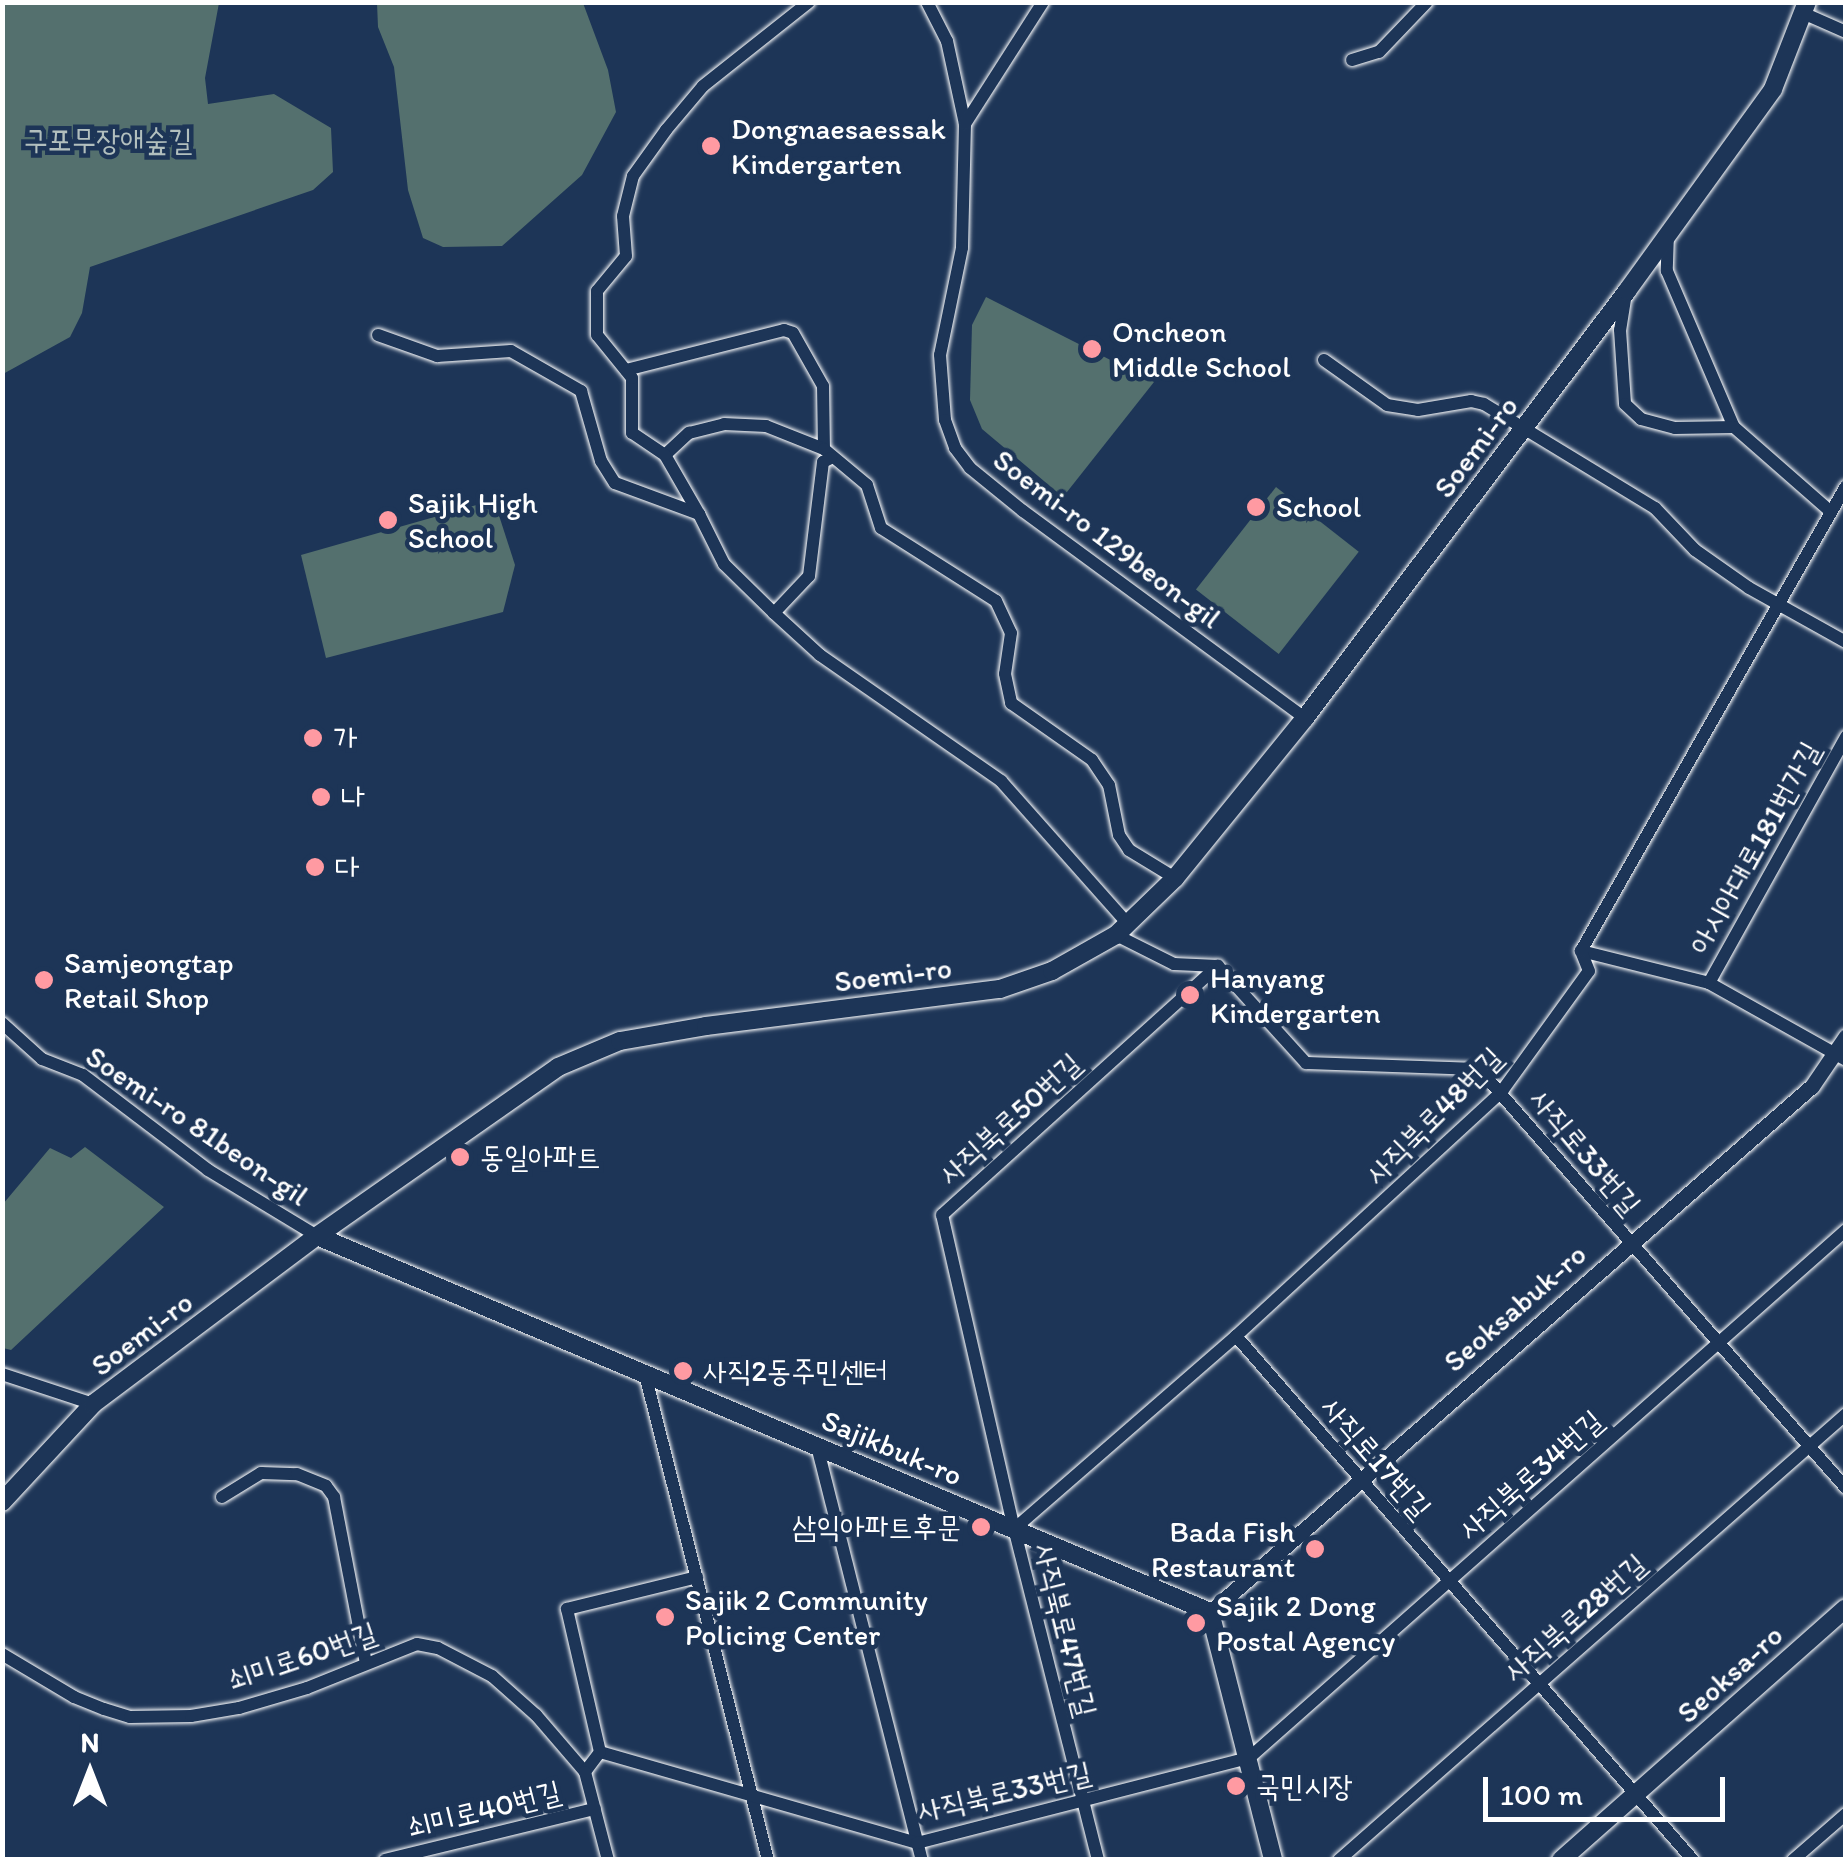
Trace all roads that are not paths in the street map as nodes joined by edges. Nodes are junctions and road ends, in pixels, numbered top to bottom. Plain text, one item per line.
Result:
1 (809, 2) edge
2 (927, 2) edge
3 (1042, 2) edge
4 (1427, 2) edge
5 (1806, 8) edge
6 (1846, 32) edge
7 (1352, 60) dead end
8 (965, 124) junction
9 (1668, 234) junction
10 (1627, 291) junction
11 (378, 335) dead end
12 (1324, 360) dead end
13 (626, 370) junction
14 (1734, 427) junction
15 (1524, 429) junction
16 (828, 454) junction
17 (665, 455) junction
18 (1846, 486) edge
19 (1831, 512) junction
20 (699, 514) junction
21 (1779, 605) junction
22 (774, 613) junction
23 (1846, 642) edge
24 (1305, 718) junction
25 (1846, 737) edge
26 (1175, 878) junction
27 (1122, 930) junction
28 (1581, 950) junction
29 (1218, 966) junction
30 (1708, 983) junction
31 (2, 1022) edge
32 (1846, 1036) edge
33 (1840, 1057) edge
34 (1502, 1091) junction
35 (1846, 1230) edge
36 (317, 1236) junction
37 (1630, 1244) junction
38 (1236, 1336) junction
39 (1719, 1344) junction
40 (2, 1374) edge
41 (646, 1374) junction
42 (93, 1404) junction
43 (1846, 1414) edge
44 (816, 1446) junction
45 (1808, 1446) junction
46 (1362, 1479) junction
47 (1846, 1488) edge
48 (222, 1497) dead end
49 (2, 1502) edge
50 (1014, 1529) junction
51 (697, 1577) junction
52 (1448, 1580) junction
53 (1846, 1608) edge
54 (1210, 1612) junction
55 (2, 1654) edge
56 (366, 1663) junction
57 (1538, 1684) junction
58 (600, 1752) junction
59 (1248, 1758) junction
60 (585, 1772) junction
61 (752, 1794) junction
62 (1635, 1795) junction
63 (1083, 1800) junction
64 (595, 1809) junction
65 (1846, 1814) edge
66 (918, 1842) junction
67 (385, 1860) edge
68 (608, 1860) edge
69 (768, 1860) edge
70 (922, 1860) edge
71 (1098, 1860) edge
72 (1272, 1860) edge
73 (1339, 1860) edge
74 (1561, 1860) edge
75 (1692, 1860) edge
76 (1793, 1860) edge

1 - 13 street
2 - 8 street, Soemi-ro 129beon-gil
3 - 8 street
4 - 7 street
5 - 6 street
5 - 9 main road, Soemi-ro
8 - 24 street, Soemi-ro 129beon-gil
9 - 10 main road, Soemi-ro
9 - 14 street
10 - 14 street, Soemi-ro
10 - 15 main road, Soemi-ro
11 - 20 street
12 - 15 street
13 - 16 street
13 - 17 street
14 - 19 street
15 - 21 street
15 - 24 main road, Soemi-ro
16 - 17 street
16 - 22 street
16 - 26 street
17 - 20 street
18 - 19 street, 사직북로48번길
19 - 21 street, 사직북로48번길
20 - 22 street
21 - 23 street
21 - 28 street, 사직북로48번길
22 - 27 street
24 - 26 main road, Soemi-ro
25 - 30 street, 아시아대로181번가길
26 - 27 main road, Soemi-ro
27 - 29 street
27 - 36 main road, Soemi-ro
28 - 30 street
28 - 34 street, 사직북로48번길
29 - 34 street, 사직로33번길
29 - 50 street, 사직북로50번길
30 - 33 street
31 - 36 street, Soemi-ro 81beon-gil
32 - 33 street, Seoksabuk-ro
33 - 37 street, Seoksabuk-ro
34 - 37 street, 사직로33번길
34 - 38 street, 사직북로48번길
35 - 39 street, 사직북로34번길
36 - 41 main road, Sajikbuk-ro
36 - 42 main road, Soemi-ro
37 - 39 street, 사직로33번길
37 - 46 street, Seoksabuk-ro
38 - 46 street, 사직로17번길
38 - 50 street, 사직북로48번길
39 - 45 street, 사직로33번길
39 - 52 street, 사직북로34번길
40 - 42 street
41 - 44 main road, Sajikbuk-ro
41 - 51 street
42 - 49 main road, Soemi-ro
43 - 45 street, 사직북로28번길
44 - 50 main road, Sajikbuk-ro
44 - 66 street
45 - 47 street, 사직로33번길
45 - 57 street, 사직북로28번길
46 - 52 street, 사직로17번길
46 - 54 street, Seoksabuk-ro
48 - 56 street
50 - 54 main road, Sajikbuk-ro
50 - 63 street, 사직북로47번길
51 - 58 street
51 - 61 street
52 - 57 street, 사직로17번길
52 - 59 street, 사직북로34번길
53 - 62 main road, Seoksa-ro
54 - 59 main road
55 - 56 street, 쇠미로60번길
56 - 60 street, 쇠미로60번길
57 - 62 street, 사직로17번길
57 - 73 street, 사직북로28번길
58 - 60 street
58 - 61 street, 사직북로33번길
59 - 63 street, 사직북로33번길
59 - 72 main road
60 - 64 street
61 - 66 street, 사직북로33번길
61 - 69 street
62 - 74 main road, Seoksa-ro
62 - 75 street, 사직로17번길
63 - 66 street, 사직북로33번길
63 - 71 street, 사직북로47번길
64 - 67 street, 쇠미로40번길
64 - 68 street
65 - 76 street
66 - 70 street

